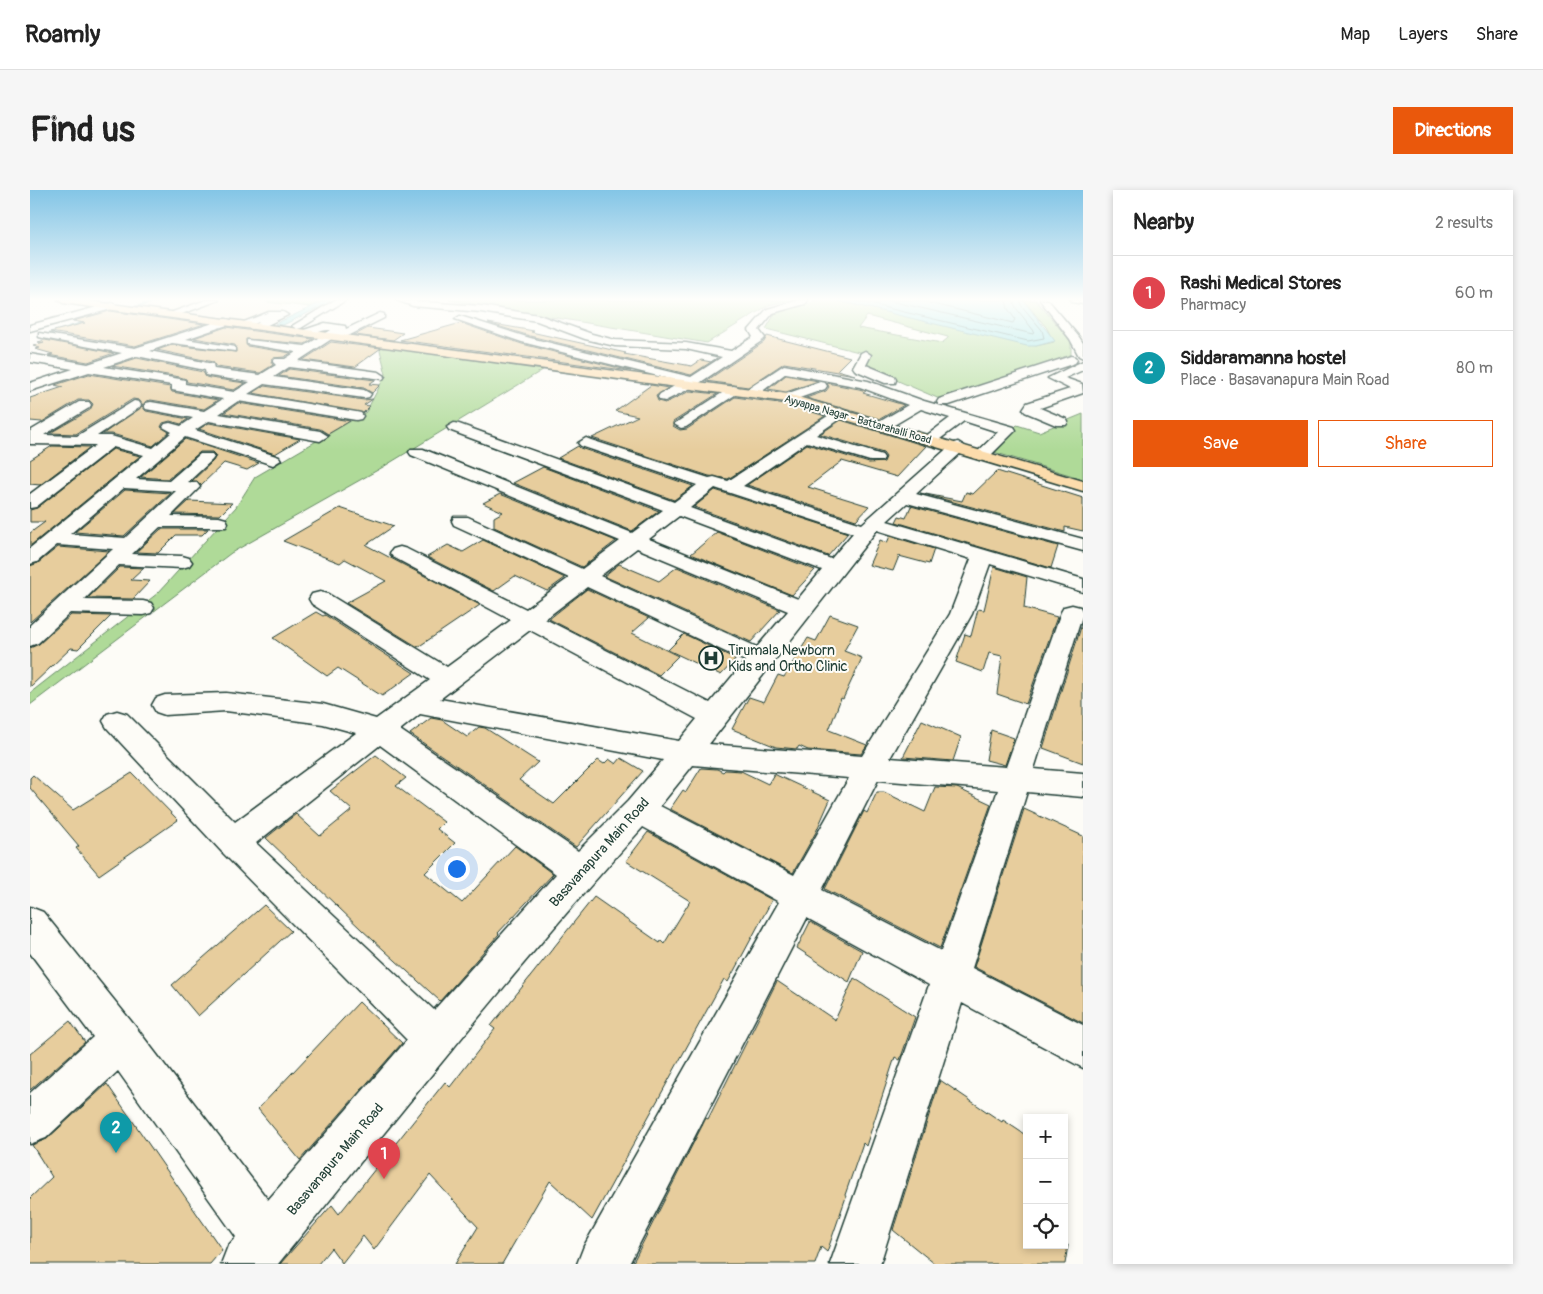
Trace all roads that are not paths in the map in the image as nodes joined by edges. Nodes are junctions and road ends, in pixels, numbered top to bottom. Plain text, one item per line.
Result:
1 (122, 350) edge
2 (137, 350) edge
3 (220, 350) edge
4 (306, 350) edge
5 (307, 350) edge
6 (432, 350) edge
7 (567, 350) edge
8 (707, 350) edge
9 (739, 350) edge
10 (132, 352) junction
11 (324, 352) dead end
12 (234, 353) dead end
13 (654, 354) dead end
14 (731, 355) junction
15 (865, 355) dead end
16 (30, 358) edge
17 (668, 358) dead end
18 (270, 360) dead end
19 (1083, 361) edge
20 (287, 362) junction
21 (694, 364) dead end
22 (1083, 365) edge
23 (631, 366) junction
24 (87, 368) junction
25 (711, 368) junction
26 (622, 375) junction
27 (379, 376) dead end
28 (57, 378) junction
29 (263, 378) junction
30 (692, 382) junction
31 (85, 383) dead end
32 (820, 386) dead end
33 (30, 387) edge
34 (733, 390) junction
35 (751, 393) junction
36 (364, 394) dead end
37 (236, 395) junction
38 (665, 396) dead end
39 (788, 398) junction
40 (919, 404) junction
41 (84, 405) dead end
42 (134, 405) dead end
43 (944, 406) junction
44 (838, 407) junction
45 (205, 416) junction
46 (356, 416) dead end
47 (963, 416) junction
48 (1061, 422) dead end
49 (681, 424) dead end
50 (884, 425) junction
51 (454, 427) dead end
52 (183, 431) junction
53 (320, 436) dead end
54 (804, 436) junction
55 (30, 438) edge
56 (55, 440) junction
57 (81, 440) junction
58 (111, 441) junction
59 (586, 443) dead end
60 (957, 447) junction
61 (417, 452) dead end
62 (156, 454) junction
63 (30, 456) edge
64 (206, 457) dead end
65 (876, 458) dead end
66 (273, 460) dead end
67 (121, 483) junction
68 (173, 486) junction
69 (720, 486) junction
70 (1083, 486) edge
71 (906, 496) junction
72 (30, 503) edge
73 (675, 509) junction
74 (156, 521) junction
75 (461, 521) dead end
76 (218, 523) dead end
77 (870, 527) junction
78 (53, 539) junction
79 (633, 540) junction
80 (131, 544) junction
81 (1083, 545) edge
82 (400, 553) dead end
83 (983, 556) junction
84 (30, 558) edge
85 (114, 559) junction
86 (182, 562) dead end
87 (836, 568) junction
88 (584, 578) junction
89 (320, 599) dead end
90 (1077, 599) edge
91 (64, 606) junction
92 (143, 608) dead end
93 (803, 609) junction
94 (528, 620) junction
95 (30, 638) edge
96 (762, 659) junction
97 (449, 680) junction
98 (417, 704) junction
99 (165, 705) dead end
100 (715, 716) junction
101 (117, 721) dead end
102 (380, 730) junction
103 (686, 752) junction
104 (869, 769) junction
105 (1016, 781) junction
106 (1083, 785) edge
107 (639, 810) junction
108 (233, 842) junction
109 (580, 872) junction
110 (801, 896) junction
111 (30, 924) edge
112 (951, 978) junction
113 (435, 1039) junction
114 (121, 1040) junction
115 (1083, 1047) edge
116 (30, 1122) edge
117 (257, 1252) edge
118 (602, 1264) edge
119 (856, 1264) edge

1 - 10 street
2 - 10 street
3 - 12 street
4 - 20 street
5 - 11 street
6 - 26 main road, Ayyappa Nagar - Battarahalli Road
7 - 23 street
8 - 14 street
9 - 14 street
10 - 24 street
10 - 29 street
13 - 17 street
14 - 25 street
15 - 43 street
16 - 24 street
18 - 20 street
19 - 43 street
20 - 27 street
20 - 29 street
21 - 25 street
22 - 48 street
23 - 26 street
23 - 30 street
24 - 28 street
24 - 37 street
25 - 30 street
26 - 30 main road, Ayyappa Nagar - Battarahalli Road
28 - 31 street
28 - 33 street
29 - 36 street
29 - 37 street
30 - 34 main road, Ayyappa Nagar - Battarahalli Road
30 - 38 street
32 - 39 street
34 - 35 main road, Ayyappa Nagar - Battarahalli Road
34 - 49 street
35 - 39 main road, Ayyappa Nagar - Battarahalli Road
35 - 40 street
37 - 45 street
37 - 46 street
39 - 44 main road, Ayyappa Nagar - Battarahalli Road
40 - 43 street
40 - 50 street
41 - 55 street
42 - 57 street
43 - 47 street
44 - 50 main road, Ayyappa Nagar - Battarahalli Road
44 - 54 street
45 - 52 street
45 - 52 street
45 - 53 street
47 - 60 street
47 - 60 street
50 - 60 main road, Ayyappa Nagar - Battarahalli Road
51 - 73 street
52 - 62 street
52 - 66 street
54 - 65 street
54 - 69 street
55 - 56 street
56 - 57 street
56 - 63 street
57 - 58 street
58 - 62 street
58 - 72 street
59 - 69 street
60 - 70 main road, Ayyappa Nagar - Battarahalli Road
60 - 71 street, Basavanapura Main Road
61 - 79 street
62 - 67 street
64 - 68 street
67 - 68 street
67 - 78 street
68 - 74 street
69 - 73 street
69 - 77 street
71 - 77 street, Basavanapura Main Road
71 - 81 street
73 - 79 street
73 - 87 street
74 - 76 street
74 - 80 street
75 - 88 street
77 - 83 street
77 - 87 street, Basavanapura Main Road
78 - 80 street
78 - 84 street
79 - 88 street
79 - 93 street
80 - 85 street
82 - 94 street
83 - 90 street
83 - 104 street
85 - 86 street
85 - 91 street
87 - 93 street, Basavanapura Main Road
88 - 94 street
88 - 96 street
89 - 97 street
90 - 105 street
91 - 92 street
91 - 95 street
93 - 96 street, Basavanapura Main Road
94 - 97 street
94 - 100 street
96 - 100 street, Basavanapura Main Road
97 - 98 street
98 - 102 street
98 - 103 street
99 - 102 street
100 - 103 street, Basavanapura Main Road
101 - 108 street
102 - 108 street
102 - 109 street
103 - 104 street
103 - 107 street, Basavanapura Main Road
104 - 105 street
104 - 110 street
105 - 106 street
105 - 112 street
107 - 109 street, Basavanapura Main Road
107 - 110 street
108 - 113 street
109 - 113 street, Basavanapura Main Road
110 - 112 street
110 - 118 street
111 - 114 street
112 - 115 street
112 - 119 street
113 - 117 street, Basavanapura Main Road
114 - 116 street
114 - 117 street

